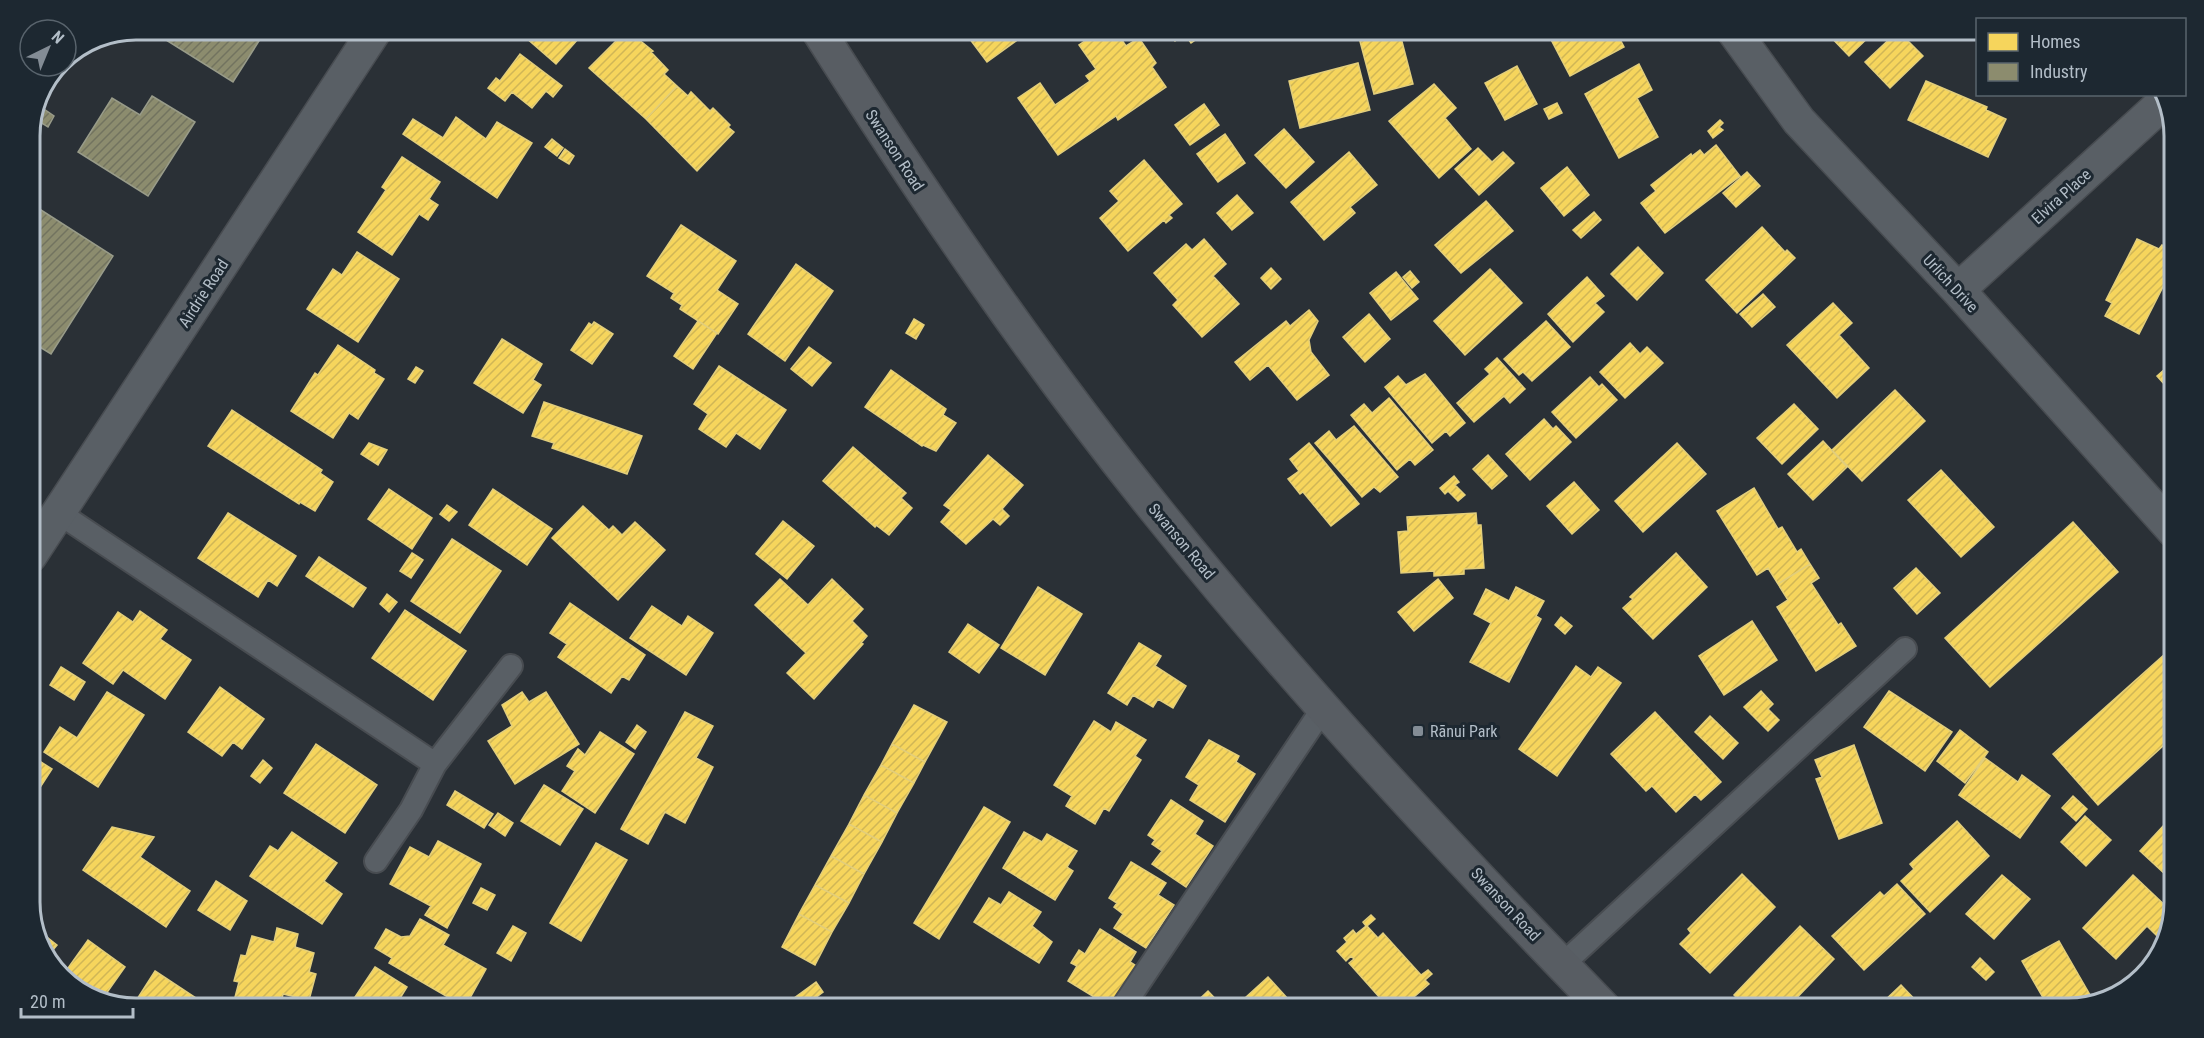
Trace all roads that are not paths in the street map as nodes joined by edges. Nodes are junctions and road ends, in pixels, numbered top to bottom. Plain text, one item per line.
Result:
1 (368, 41) edge
2 (825, 41) edge
3 (1741, 41) edge
4 (2159, 107) edge
5 (1958, 290) junction
6 (59, 513) junction
7 (2164, 519) edge
8 (41, 540) edge
9 (1905, 649) dead end
10 (511, 666) dead end
11 (1324, 707) junction
12 (435, 764) junction
13 (376, 861) dead end
14 (1562, 965) junction
15 (1129, 998) edge
16 (1594, 998) edge

1 - 6 street, Airdrie Road
2 - 11 main road, Swanson Road
3 - 5 street, Urlich Drive
4 - 5 street, Elvira Place
5 - 7 street, Urlich Drive
6 - 8 street, Airdrie Road
6 - 12 lane
9 - 14 lane
10 - 12 lane
11 - 14 main road, Swanson Road
11 - 15 lane
12 - 13 lane
14 - 16 main road, Swanson Road

